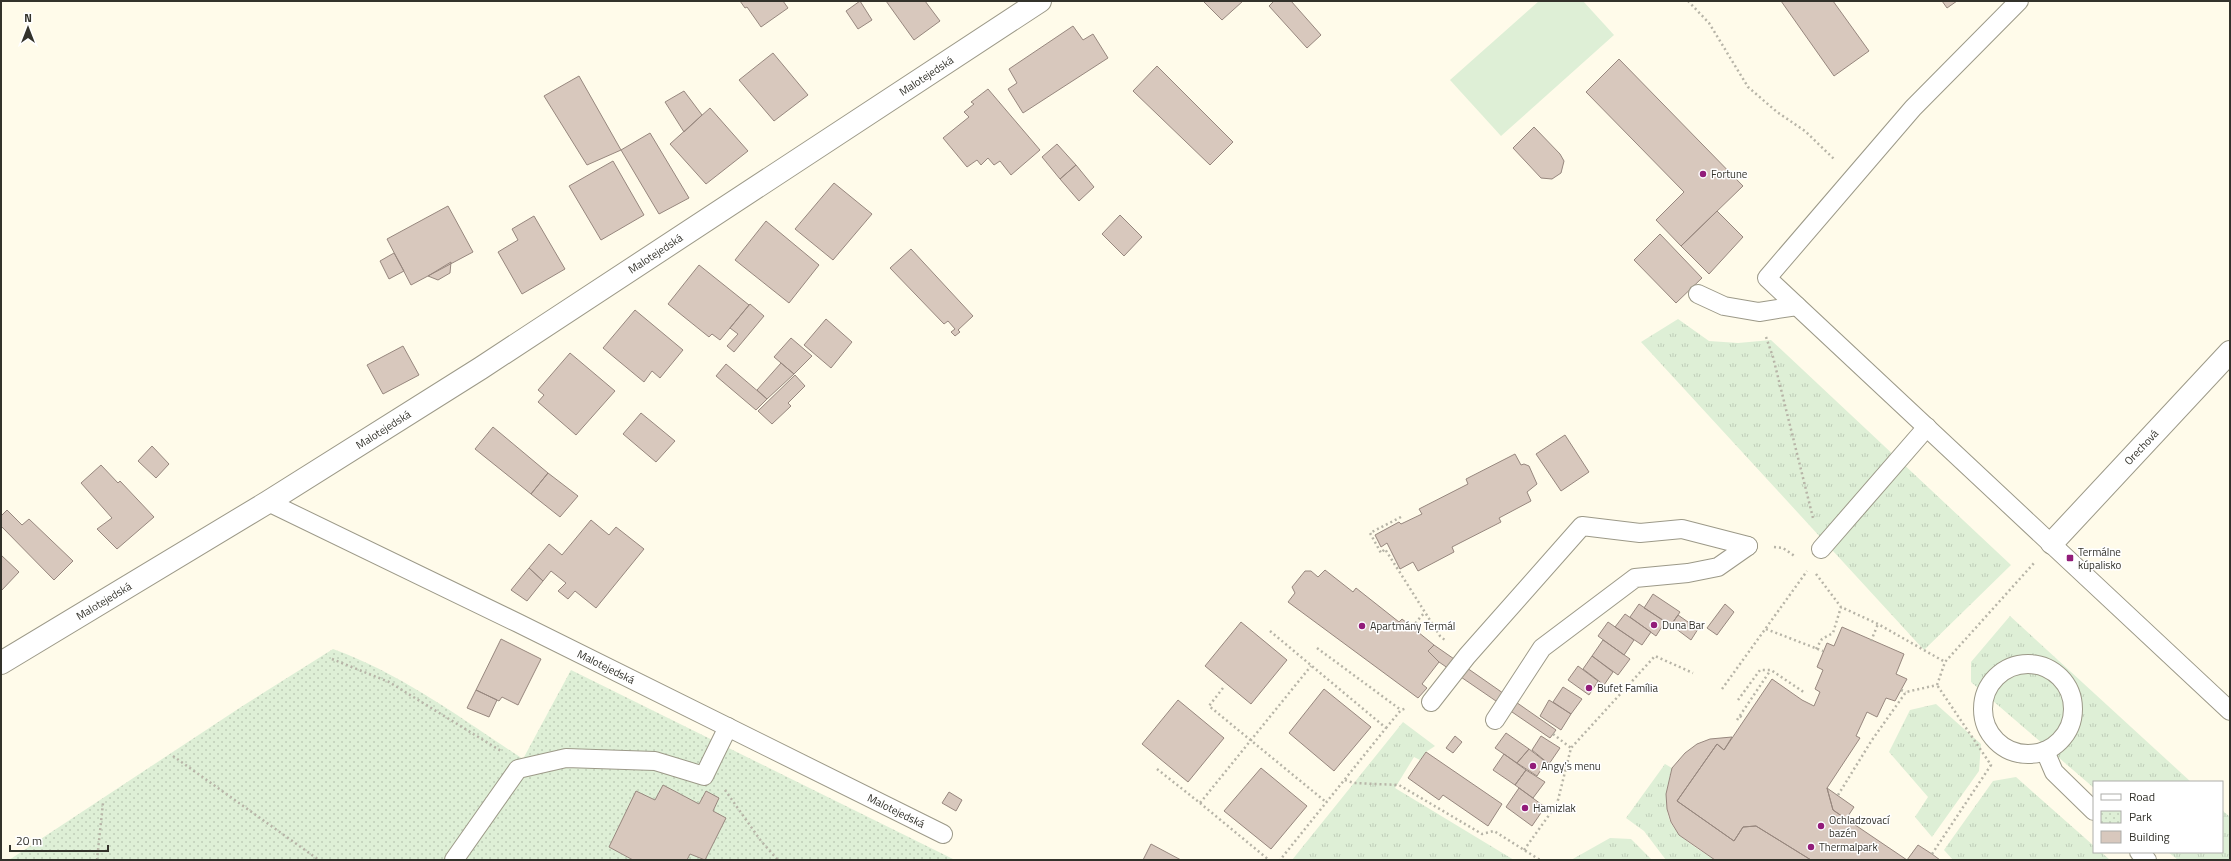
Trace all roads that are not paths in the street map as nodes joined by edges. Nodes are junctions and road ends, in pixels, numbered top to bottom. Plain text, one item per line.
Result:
1 (1040, 1) edge
2 (2019, 1) edge
3 (1698, 294) dead end
4 (1798, 306) junction
5 (2230, 352) edge
6 (1927, 427) junction
7 (268, 502) junction
8 (2052, 543) junction
9 (1821, 549) road end
10 (1, 663) edge
11 (1431, 702) dead end
12 (2230, 711) edge
13 (1495, 720) dead end
14 (728, 727) junction
15 (2045, 751) junction
16 (2093, 810) edge
17 (943, 834) dead end
18 (454, 860) edge

1 - 7 street, Malotejedská
2 - 4 lane
3 - 4 lane
4 - 6 lane
5 - 8 street, Orechová
6 - 8 lane
6 - 9 lane
7 - 10 street, Malotejedská
7 - 14 lane, Malotejedská
8 - 12 lane
11 - 13 lane
14 - 17 lane, Malotejedská
14 - 18 lane
15 - 15 lane
15 - 16 lane

